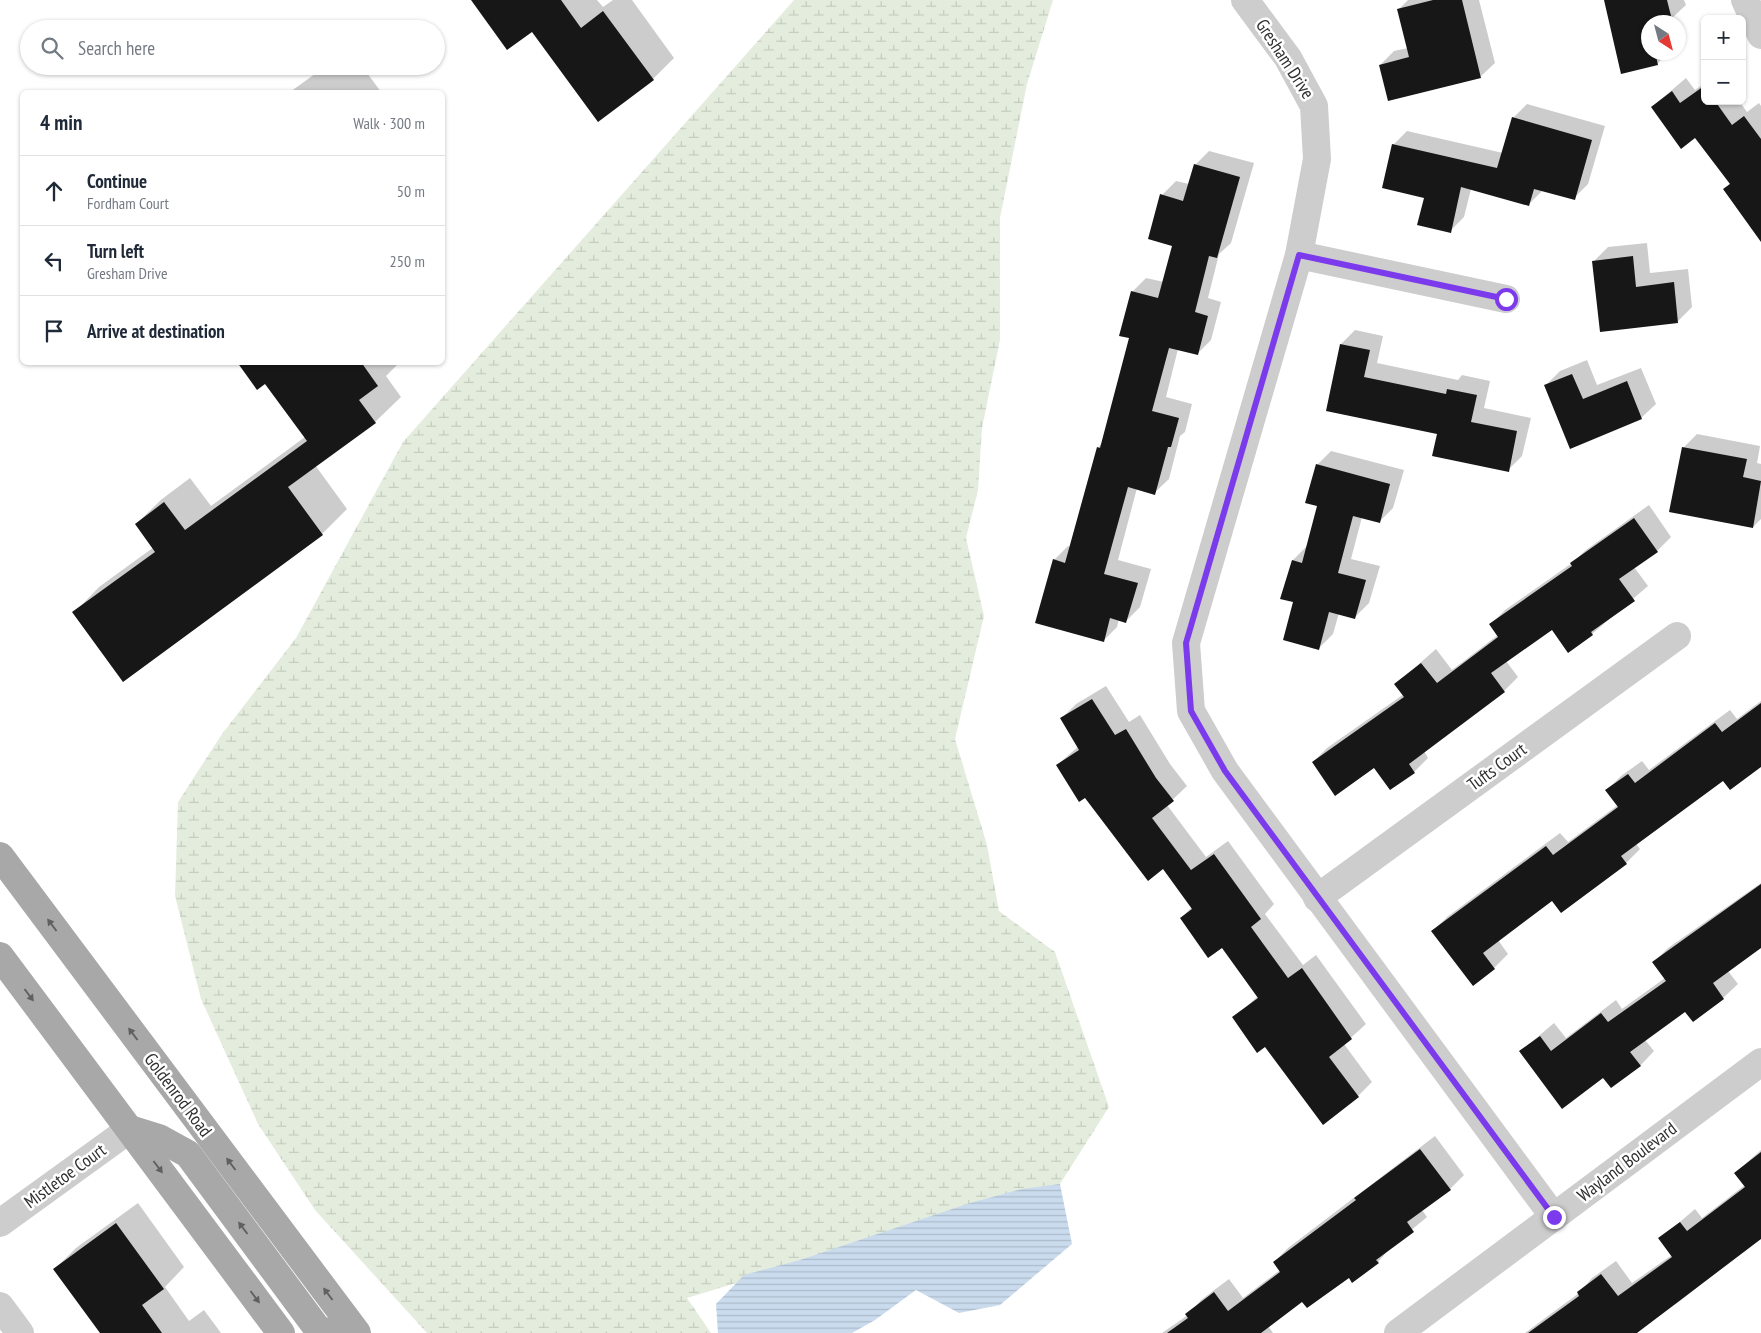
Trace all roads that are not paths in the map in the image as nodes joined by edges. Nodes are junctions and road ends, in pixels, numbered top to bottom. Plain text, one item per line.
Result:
1 (1245, 0) edge
2 (1744, 0) edge
3 (1761, 36) edge
4 (1299, 255) junction
5 (1506, 299) dead end
6 (1678, 636) dead end
7 (0, 856) edge
8 (1317, 898) junction
9 (0, 956) edge
10 (1761, 1062) edge
11 (130, 1129) junction
12 (1554, 1217) junction
13 (0, 1223) edge
14 (0, 1306) edge
15 (20, 1333) edge
16 (281, 1333) edge
17 (327, 1333) edge
18 (357, 1333) edge
19 (1398, 1333) edge

1 - 4 street, Gresham Drive
2 - 3 street
4 - 5 street
4 - 8 street, Gresham Drive
6 - 8 street, Tufts Court
18 -> 7 main road, Goldenrod Road
8 - 12 street, Gresham Drive
9 -> 11 main road
10 - 12 street, Wayland Boulevard
11 - 13 street, Mistletoe Court
11 -> 16 main road
17 -> 11 main road
12 - 19 street, Wayland Boulevard
14 - 15 street

